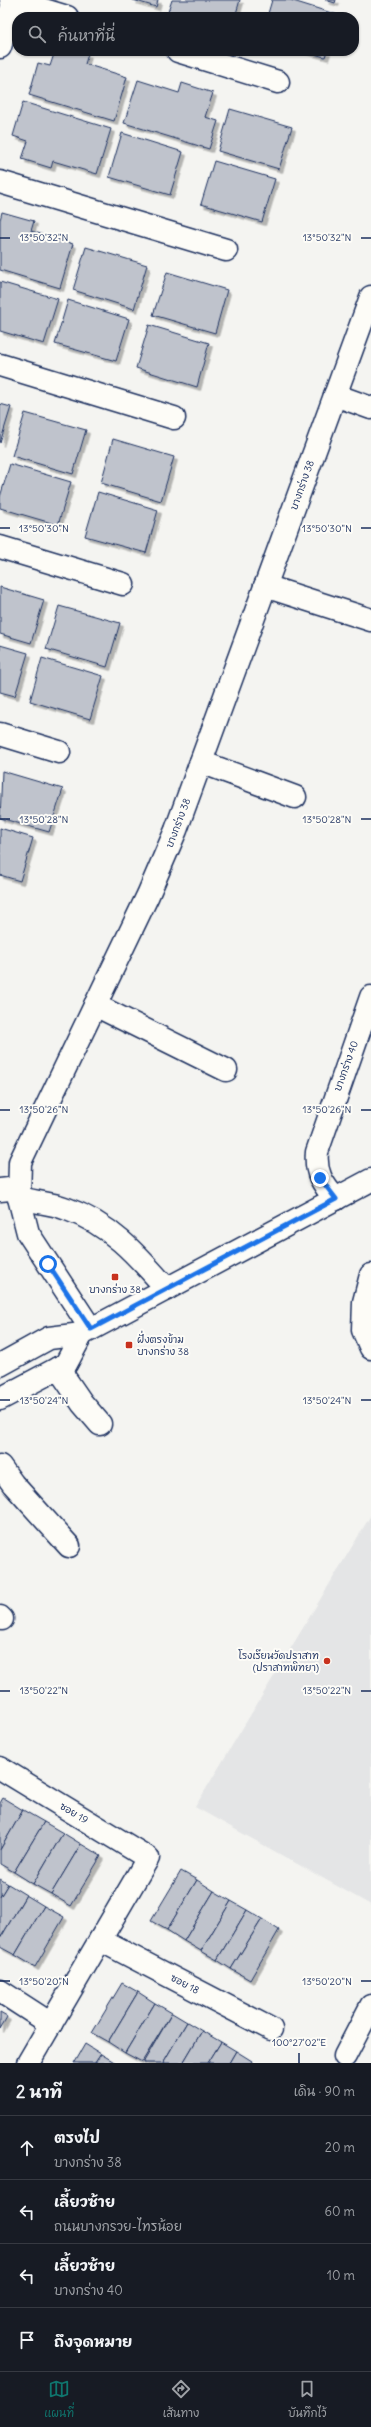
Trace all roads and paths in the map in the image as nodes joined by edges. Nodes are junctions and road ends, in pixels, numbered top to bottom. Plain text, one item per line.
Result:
1 (13, 0) edge
2 (51, 12) edge
3 (0, 47) edge
4 (194, 56) edge
5 (278, 82) dead end
6 (0, 182) edge
7 (226, 250) dead end
8 (371, 297) edge
9 (0, 365) edge
10 (335, 395) junction
11 (371, 408) edge
12 (174, 418) dead end
13 (0, 547) edge
14 (123, 584) dead end
15 (265, 586) junction
16 (371, 620) edge
17 (0, 734) edge
18 (59, 752) dead end
19 (201, 762) junction
20 (295, 797) dead end
21 (371, 997) edge
22 (95, 1005) junction
23 (226, 1070) dead end
24 (371, 1180) edge
25 (13, 1192) edge
26 (336, 1199) junction
27 (371, 1275) edge
28 (166, 1289) junction
29 (87, 1331) junction
30 (371, 1348) edge
31 (0, 1365) edge
32 (58, 1368) junction
33 (0, 1399) edge
34 (100, 1424) dead end
35 (0, 1466) edge
36 (69, 1546) dead end
37 (0, 1768) edge
38 (100, 1940) junction
39 (0, 1991) edge
40 (371, 2006) edge
41 (51, 2024) junction
42 (271, 2029) dead end
43 (345, 2056) dead end
44 (28, 2063) edge

1 - 2 street
1 - 3 street
4 - 5 street
6 - 7 street
8 - 10 street, บางกร่าง 38
9 - 12 street
10 - 11 street
10 - 15 street, บางกร่าง 38
13 - 14 street
15 - 16 street
15 - 19 street, บางกร่าง 38
17 - 18 street
19 - 20 street
19 - 22 street, บางกร่าง 38
21 - 26 street, บางกร่าง 40
22 - 23 street
22 - 25 street, บางกร่าง 38
24 - 26 street
25 - 28 street
25 - 29 street, บางกร่าง 38
26 - 28 street
27 - 30 street
28 - 29 street
29 - 31 street
29 - 32 street
32 - 33 street
32 - 34 street
35 - 36 street
37 - 38 street, ซอย 19
38 - 41 street
38 - 42 street, ซอย 18
39 - 41 street
40 - 43 street
41 - 44 street

